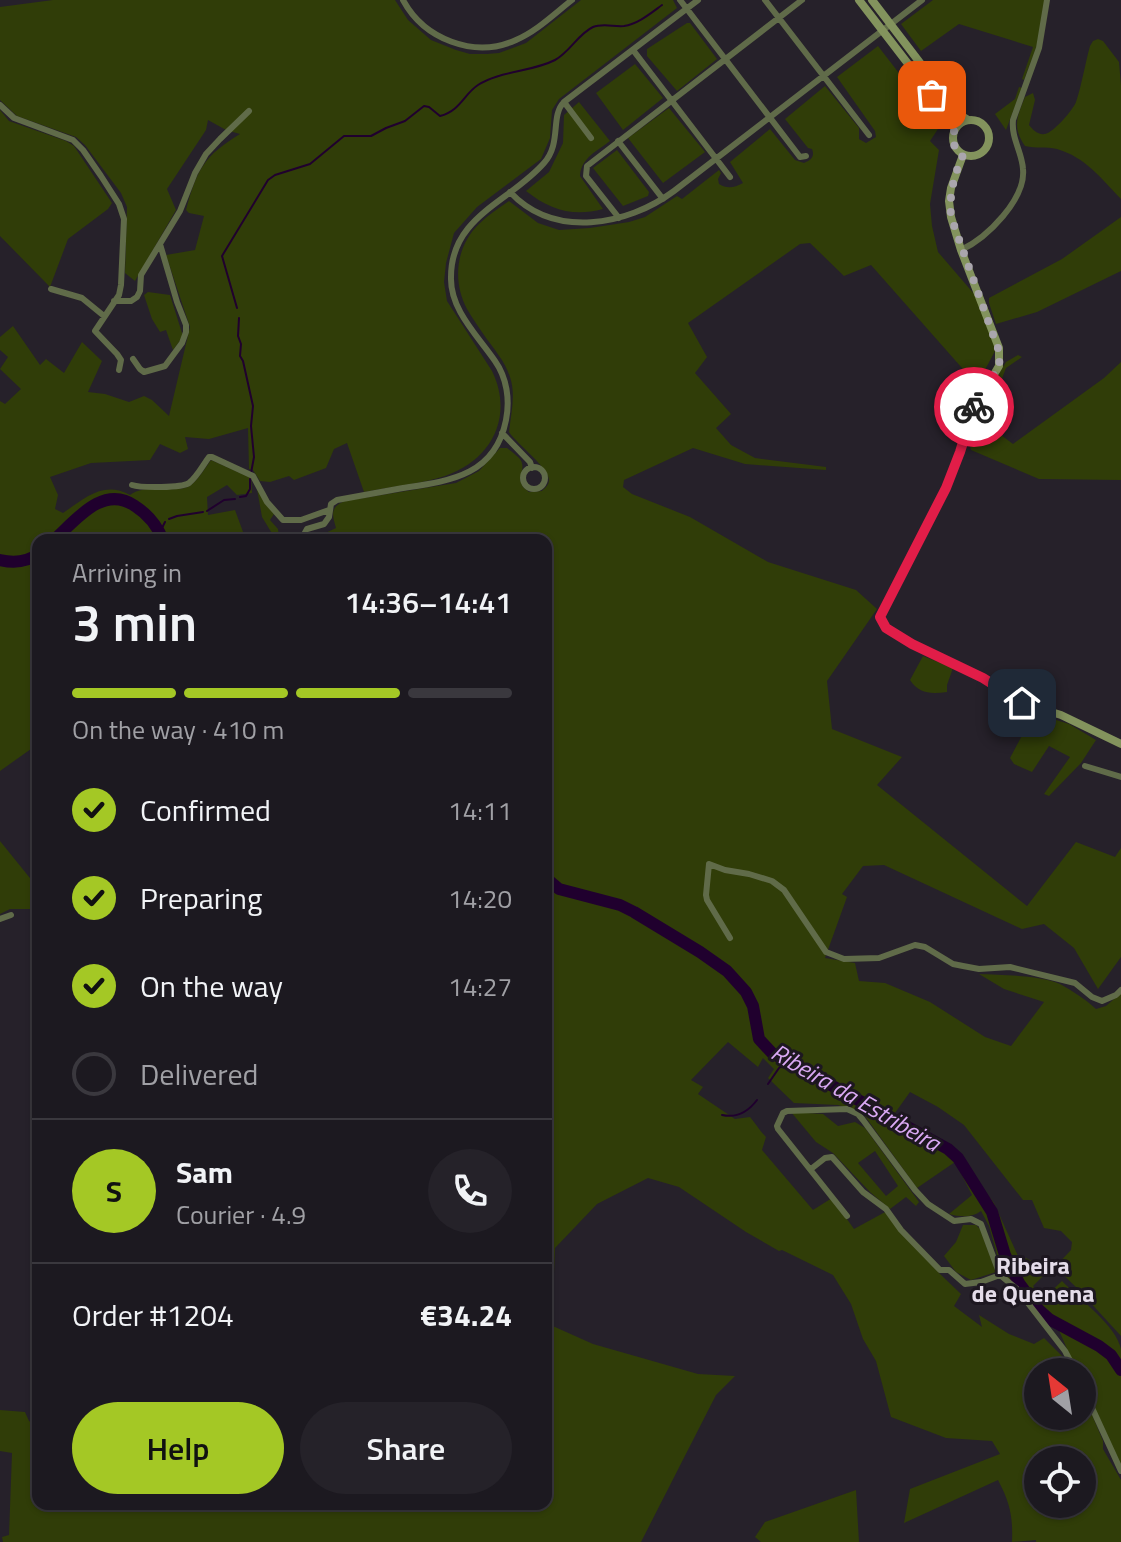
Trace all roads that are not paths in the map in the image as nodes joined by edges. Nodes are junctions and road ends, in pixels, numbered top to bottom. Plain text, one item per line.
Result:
1 (403, 0) edge
2 (572, 0) edge
3 (680, 0) edge
4 (698, 0) edge
5 (765, 0) edge
6 (802, 0) edge
7 (859, 0) edge
8 (872, 0) edge
9 (922, 0) edge
10 (1047, 0) edge
11 (687, 9) junction
12 (779, 18) junction
13 (891, 24) junction
14 (883, 31) junction
15 (633, 50) junction
16 (725, 60) junction
17 (824, 76) junction
18 (672, 101) junction
19 (564, 102) junction
20 (0, 105) edge
21 (249, 111) dead end
22 (770, 118) junction
23 (968, 120) junction
24 (955, 129) junction
25 (869, 135) dead end
26 (591, 138) dead end
27 (618, 141) junction
28 (963, 155) junction
29 (806, 156) dead end
30 (716, 158) junction
31 (730, 177) dead end
32 (510, 192) junction
33 (663, 199) junction
34 (619, 218) junction
35 (160, 244) junction
36 (961, 250) junction
37 (51, 289) dead end
38 (114, 301) junction
39 (104, 316) junction
40 (133, 359) dead end
41 (119, 370) dead end
42 (502, 433) junction
43 (532, 468) dead end
44 (132, 485) dead end
45 (329, 510) junction
46 (304, 534) edge
47 (1121, 744) edge
48 (1085, 766) dead end
49 (1121, 777) edge
50 (11, 915) dead end
51 (0, 919) edge
52 (730, 938) dead end
53 (1121, 990) edge
54 (811, 1169) junction
55 (847, 1216) dead end
56 (1000, 1275) junction
57 (1069, 1358) edge
58 (1096, 1417) edge
59 (1121, 1471) edge

1 - 2 street
3 - 11 street
4 - 11 street
5 - 12 street
6 - 12 street
7 - 14 street
8 - 13 street
9 - 13 street
10 - 36 street
11 - 15 street
11 - 16 street
12 - 16 street
12 - 17 street
13 - 14 street
13 - 23 street
14 - 17 street
14 - 24 street
15 - 18 street
15 - 19 street
16 - 18 street
16 - 22 street
17 - 22 street
17 - 25 street
18 - 27 street
18 - 30 street
19 - 26 street
19 - 32 street
20 - 38 street
21 - 35 street
22 - 29 street
22 - 30 street
23 - 24 street
23 - 28 street
24 - 28 street
27 - 33 street
27 - 34 street
28 - 36 street
30 - 31 street
30 - 33 street
32 - 34 street
32 - 42 street
33 - 34 street
35 - 38 street
35 - 40 street
36 - 47 street
37 - 39 street
38 - 39 street
39 - 41 street
42 - 43 street
42 - 45 street
44 - 45 street
45 - 46 street
48 - 49 street
50 - 51 street
52 - 53 street
54 - 55 street
54 - 56 street
54 - 56 street
56 - 57 street
58 - 59 street

